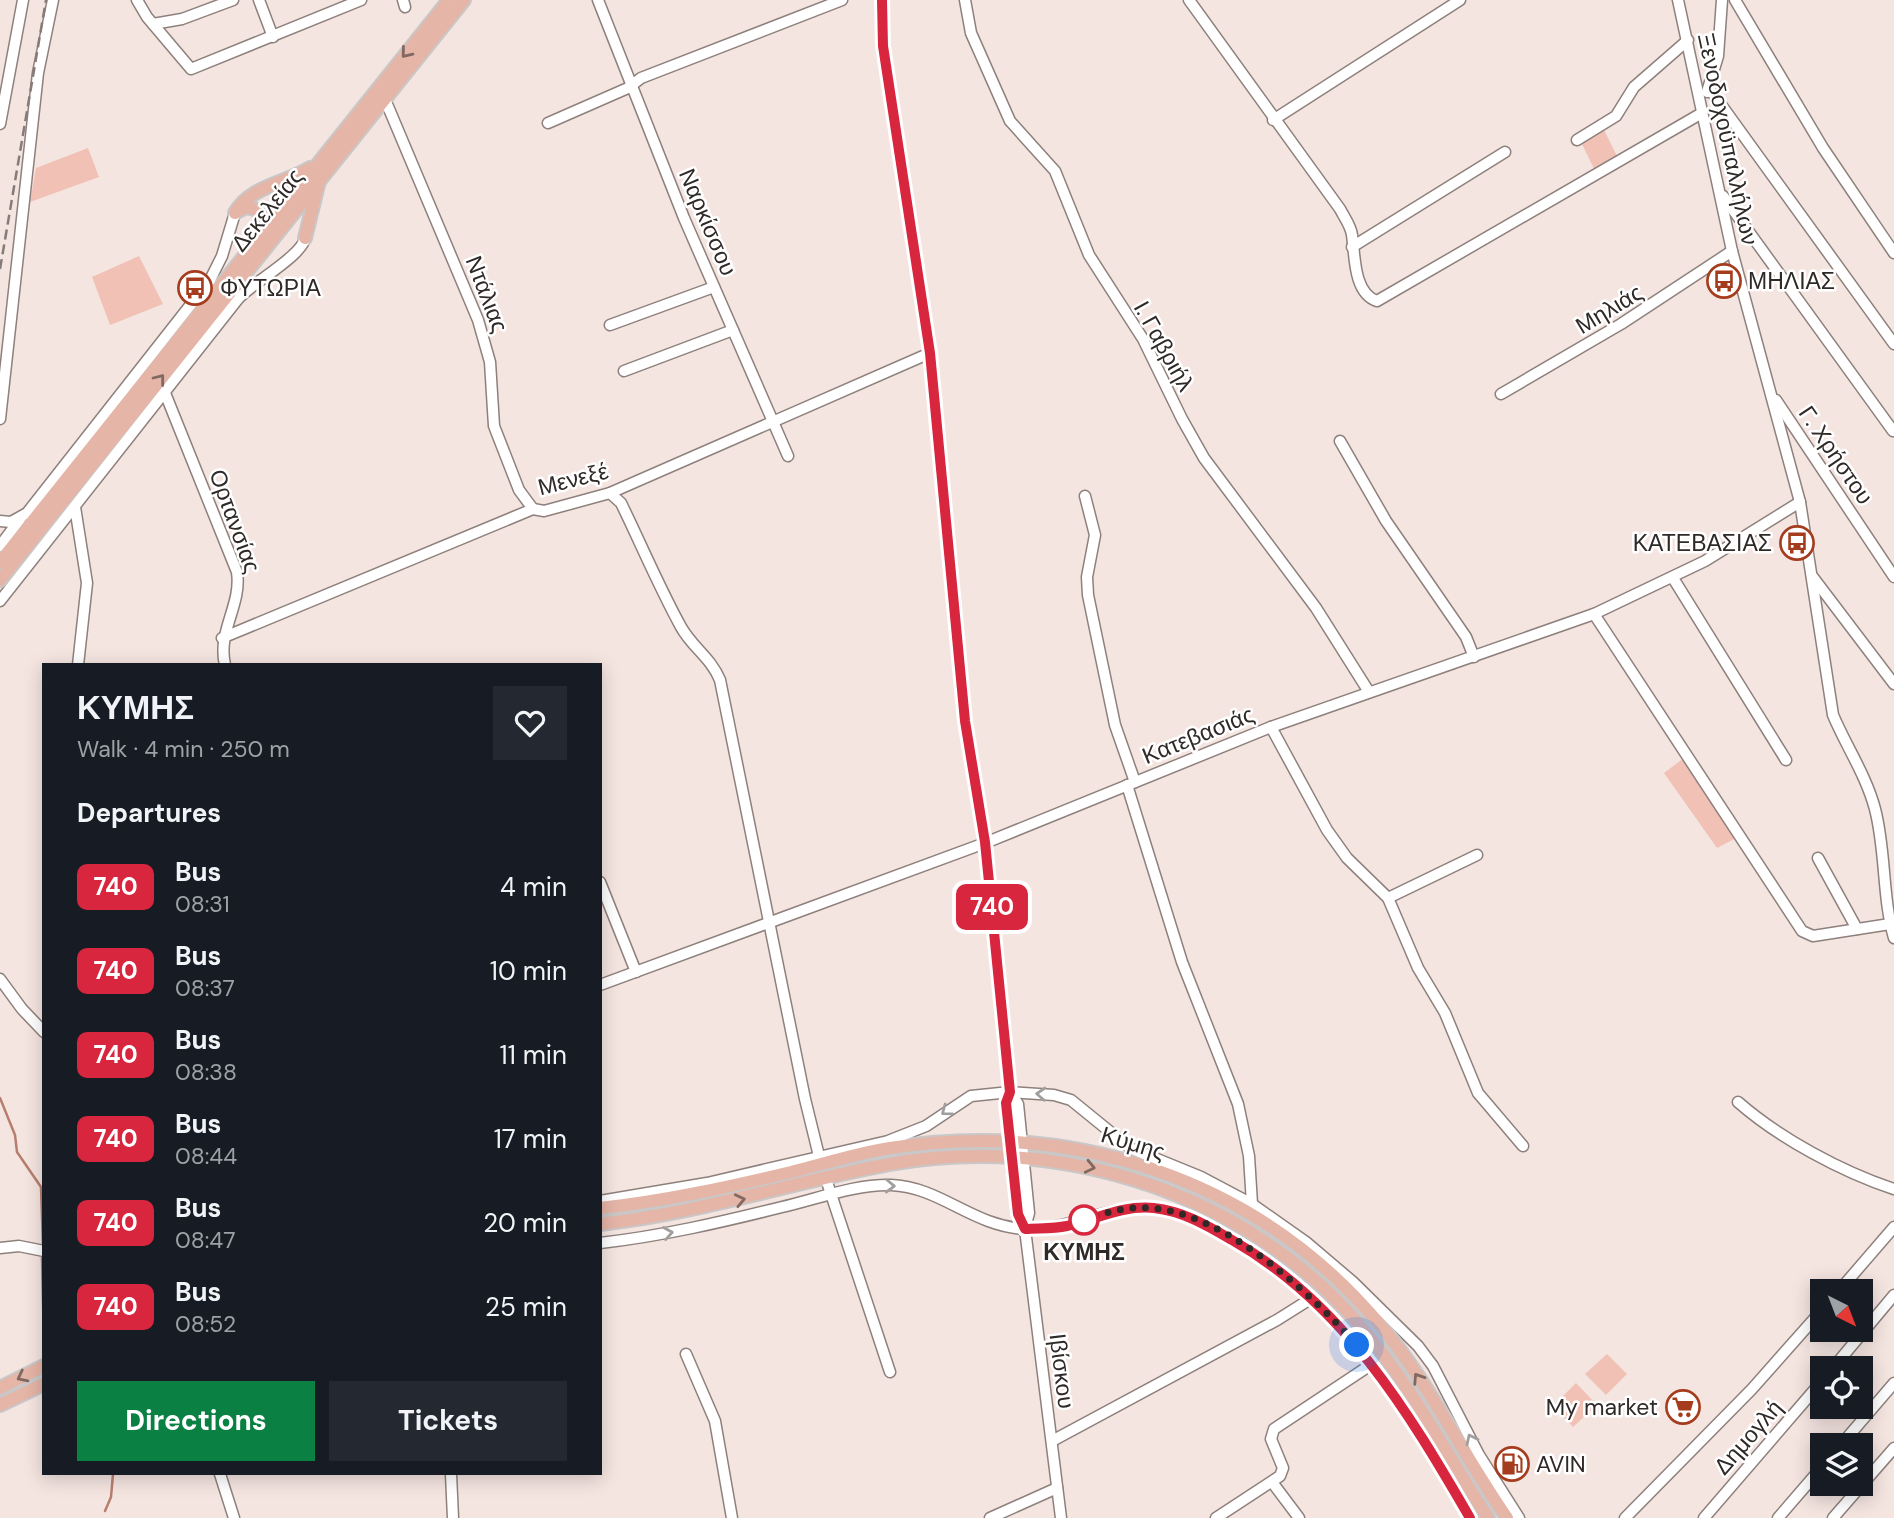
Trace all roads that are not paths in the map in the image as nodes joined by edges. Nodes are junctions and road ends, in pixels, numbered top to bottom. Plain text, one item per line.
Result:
1 (23, 0) edge
2 (53, 0) edge
3 (138, 0) edge
4 (233, 0) edge
5 (259, 0) edge
6 (360, 0) edge
7 (449, 0) edge
8 (464, 0) edge
9 (598, 0) edge
10 (842, 0) edge
11 (882, 0) edge
12 (965, 0) edge
13 (1189, 0) edge
14 (1460, 0) edge
15 (1722, 0) edge
16 (1735, 0) edge
17 (1682, 2) edge
18 (153, 23) junction
19 (273, 37) junction
20 (1688, 40) junction
21 (632, 85) junction
22 (1709, 88) junction
23 (384, 97) junction
24 (1702, 109) junction
25 (1273, 120) junction
26 (548, 123) dead end
27 (0, 124) edge
28 (1577, 140) dead end
29 (1505, 152) dead end
30 (316, 164) junction
31 (320, 178) junction
32 (1720, 192) junction
33 (235, 213) junction
34 (263, 231) junction
35 (278, 231) junction
36 (305, 238) junction
37 (1352, 247) junction
38 (1732, 251) junction
39 (1894, 253) edge
40 (715, 287) junction
41 (610, 325) dead end
42 (733, 330) junction
43 (1894, 344) edge
44 (930, 353) junction
45 (624, 371) dead end
46 (1770, 390) junction
47 (165, 393) junction
48 (1501, 394) dead end
49 (0, 419) edge
50 (771, 421) junction
51 (1893, 431) edge
52 (1340, 441) dead end
53 (788, 456) dead end
54 (83, 467) junction
55 (610, 493) junction
56 (1085, 496) dead end
57 (1800, 502) junction
58 (75, 508) junction
59 (533, 509) junction
60 (20, 519) junction
61 (0, 521) edge
62 (0, 547) edge
63 (0, 562) edge
64 (1810, 574) junction
65 (1894, 577) edge
66 (1673, 578) junction
67 (0, 580) edge
68 (0, 601) edge
69 (1594, 614) junction
70 (222, 638) junction
71 (1474, 657) junction
72 (78, 663) edge
73 (225, 663) edge
74 (1894, 684) edge
75 (1369, 692) junction
76 (1271, 727) junction
77 (1786, 760) dead end
78 (1131, 783) junction
79 (985, 842) junction
80 (1477, 855) dead end
81 (1818, 858) dead end
82 (602, 887) edge
83 (1388, 898) junction
84 (771, 922) junction
85 (1890, 924) junction
86 (1857, 929) junction
87 (1894, 938) edge
88 (636, 972) junction
89 (0, 979) edge
90 (602, 984) edge
91 (42, 1030) edge
92 (1010, 1092) junction
93 (1738, 1102) dead end
94 (1016, 1141) junction
95 (1522, 1146) dead end
96 (819, 1156) junction
97 (1017, 1156) junction
98 (826, 1179) junction
99 (1894, 1189) edge
100 (830, 1195) junction
101 (602, 1201) edge
102 (1252, 1204) junction
103 (602, 1208) edge
104 (602, 1224) edge
105 (1894, 1227) edge
106 (1025, 1229) junction
107 (602, 1243) edge
108 (0, 1248) edge
109 (42, 1251) edge
110 (1849, 1279) edge
111 (1894, 1296) edge
112 (1311, 1298) junction
113 (1810, 1324) edge
114 (686, 1354) dead end
115 (1843, 1356) edge
116 (1372, 1363) junction
117 (42, 1367) edge
118 (890, 1371) dead end
119 (1894, 1383) edge
120 (42, 1385) edge
121 (0, 1388) edge
122 (1810, 1395) edge
123 (0, 1405) edge
124 (1851, 1433) edge
125 (1052, 1441) junction
126 (1894, 1448) edge
127 (220, 1475) edge
128 (451, 1475) edge
129 (1810, 1481) edge
130 (1272, 1482) junction
131 (1058, 1488) junction
132 (1296, 1517) edge
133 (234, 1518) edge
134 (453, 1518) edge
135 (732, 1518) edge
136 (990, 1518) edge
137 (1061, 1518) edge
138 (1216, 1518) edge
139 (1470, 1518) edge
140 (1488, 1518) edge
141 (1507, 1518) edge
142 (1519, 1518) edge
143 (1625, 1518) edge
144 (1703, 1518) edge
145 (1778, 1518) edge
146 (1833, 1518) edge

1 - 27 street
2 - 49 street
3 - 18 street
4 - 18 street
5 - 19 street
6 - 19 street
7 -> 30 main road, Δεκελείας
8 - 23 main road, Δεκελείας
9 - 21 street, Ναρκίσσου
10 - 21 street
11 - 44 street, Ιβίσκου
12 - 75 street, Ι. Γαβριήλ
13 - 25 street
14 - 25 street
15 - 22 street
16 - 39 street
17 - 20 street, Ξενοδοχοϋπαλλήλων
18 - 19 street
20 - 24 street, Ξενοδοχοϋπαλλήλων
20 - 28 street
21 - 26 street
21 - 40 street, Ναρκίσσου
22 - 24 street
22 - 43 street
23 - 31 main road, Δεκελείας
23 - 59 street, Ντάλιας
24 - 32 street, Ξενοδοχοϋπαλλήλων
24 - 37 street
25 - 37 street
29 - 37 street
30 - 33 main road
30 - 34 main road, Δεκελείας
31 - 35 main road, Δεκελείας
31 - 36 main road
32 - 38 street, Ξενοδοχοϋπαλλήλων
32 - 51 street
33 - 34 main road
33 - 60 street
34 - 54 main road, Δεκελείας
35 - 36 main road
54 -> 35 main road, Δεκελείας
36 - 47 street
38 - 46 street, Ξενοδοχοϋπαλλήλων
38 - 48 street, Μηλιάς
40 - 41 street
40 - 42 street, Ναρκίσσου
42 - 45 street
42 - 50 street, Ναρκίσσου
44 - 50 street, Μενεξέ
44 - 79 street, Ιβίσκου
46 - 57 street, Ξενοδοχοϋπαλλήλων
46 - 65 street, Γ. Χρήστου
47 - 58 street
47 - 70 street, Ορτανσίας
50 - 53 street, Ναρκίσσου
50 - 55 street, Μενεξέ
52 - 71 street
54 - 63 main road, Δεκελείας
54 - 67 main road, Δεκελείας
55 - 59 street, Μενεξέ
55 - 84 street
56 - 78 street
57 - 64 street, Ξενοδοχοϋπαλλήλων
57 - 66 street, Κατεβασιάς
58 - 68 street
58 - 72 street
59 - 70 street, Μενεξέ
60 - 61 street
60 - 62 street
64 - 74 street
64 - 85 street, Ξενοδοχοϋπαλλήλων
66 - 69 street, Κατεβασιάς
66 - 77 street
69 - 71 street, Κατεβασιάς
69 - 86 street
70 - 73 street, Ορτανσίας
71 - 75 street, Κατεβασιάς
75 - 76 street, Κατεβασιάς
76 - 78 street, Κατεβασιάς
76 - 83 street
78 - 79 street, Κατεβασιάς
78 - 102 street
79 - 84 street, Κατεβασιάς
79 - 92 street, Ιβίσκου
80 - 83 street
81 - 86 street
82 - 88 street
83 - 95 street
84 - 88 street, Κατεβασιάς
84 - 96 street
85 - 86 street
85 - 87 street, Ξενοδοχοϋπαλλήλων
88 - 90 street, Κατεβασιάς
89 - 91 street
92 - 94 street, Ιβίσκου
92 -> 96 street
102 -> 92 street
93 - 99 street
94 - 97 street, Ιβίσκου
94 - 103 main road, Κύμης
141 -> 94 main road, Κύμης
96 - 101 street
97 - 98 main road, Κύμης
97 - 106 street, Ιβίσκου
97 -> 140 main road, Κύμης
98 - 100 street
104 -> 98 main road, Κύμης
100 -> 106 street
107 -> 100 street
100 - 118 street
142 -> 102 street
105 - 110 street
106 - 112 street
106 - 125 street, Ιβίσκου
108 - 109 street
111 - 115 street
112 - 116 street
112 - 125 street
113 - 143 street
114 - 135 street
116 - 130 street
116 - 139 street
117 -> 121 main road
119 - 124 street
120 - 123 main road
122 - 144 street, Δημογλή
125 - 131 street, Ιβίσκου
126 - 146 street
127 - 133 street
128 - 134 street
129 - 145 street
130 - 132 street
130 - 138 street
131 - 136 street
131 - 137 street, Ιβίσκου

